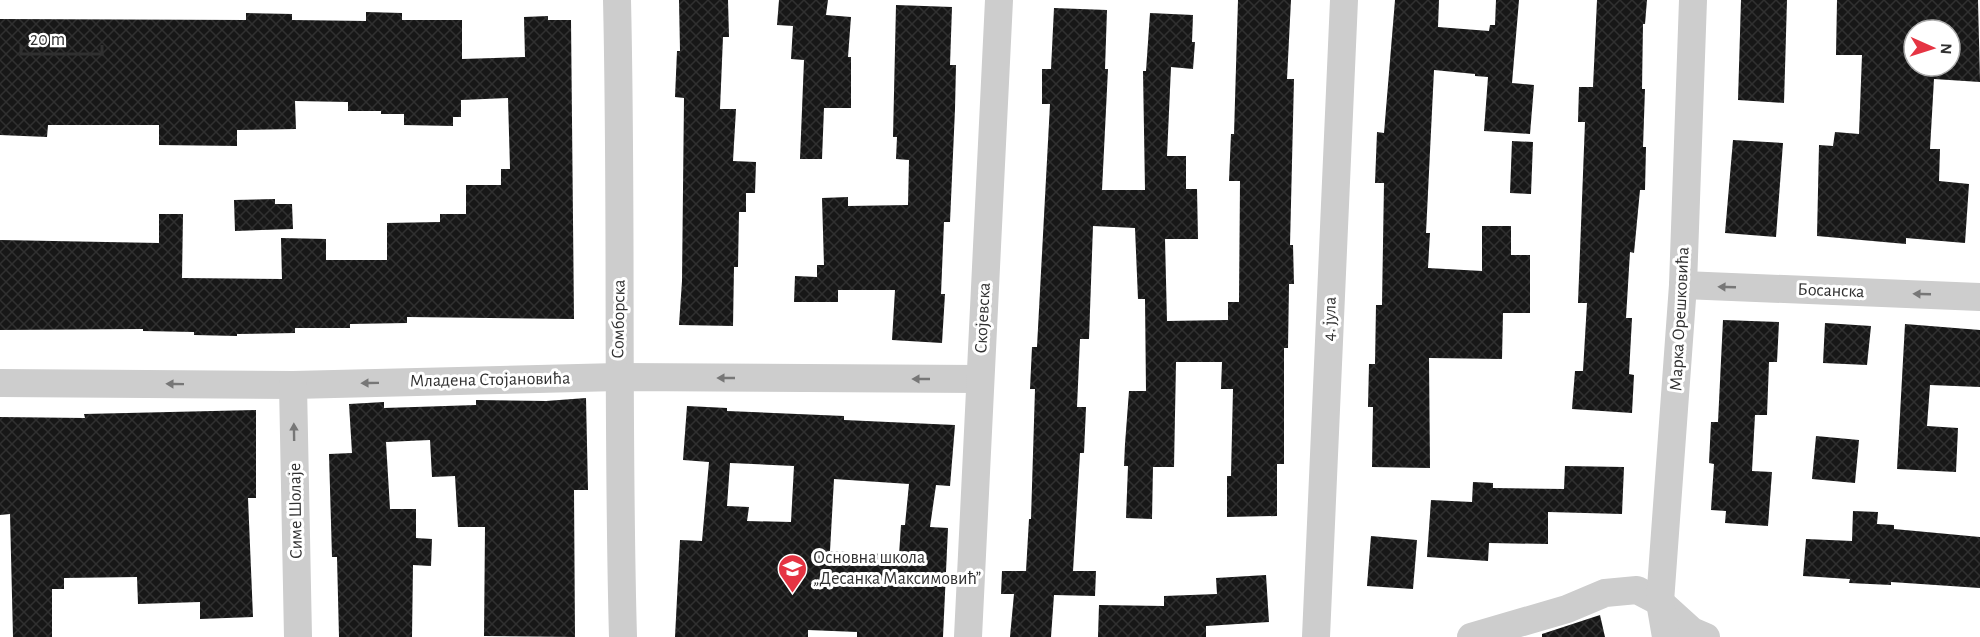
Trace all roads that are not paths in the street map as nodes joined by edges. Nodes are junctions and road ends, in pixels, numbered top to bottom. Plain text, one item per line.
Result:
1 (616, 0) edge
2 (999, 0) edge
3 (1344, 0) edge
4 (1693, 0) edge
5 (1683, 285) junction
6 (1980, 297) edge
7 (618, 377) junction
8 (980, 379) junction
9 (0, 382) edge
10 (294, 385) junction
11 (1660, 602) junction
12 (298, 637) edge
13 (624, 637) edge
14 (968, 637) edge
15 (1317, 637) edge
16 (1471, 637) edge
17 (1666, 637) edge
18 (1706, 637) edge

1 - 7 street, Сомборска
2 - 8 street, Скојевска
3 - 15 street, 4. јула
4 - 5 street, Марка Орешковића
6 -> 5 street, Босанска
5 - 11 street, Марка Орешковића
8 -> 7 street, Младена Стојановића
7 -> 10 street, Младена Стојановића
7 - 13 street, Сомборска
8 - 14 street, Скојевска
10 -> 9 street, Младена Стојановића
12 -> 10 street, Симе Шолаје
11 - 16 street
11 - 17 street, Марка Орешковића
11 - 18 street

